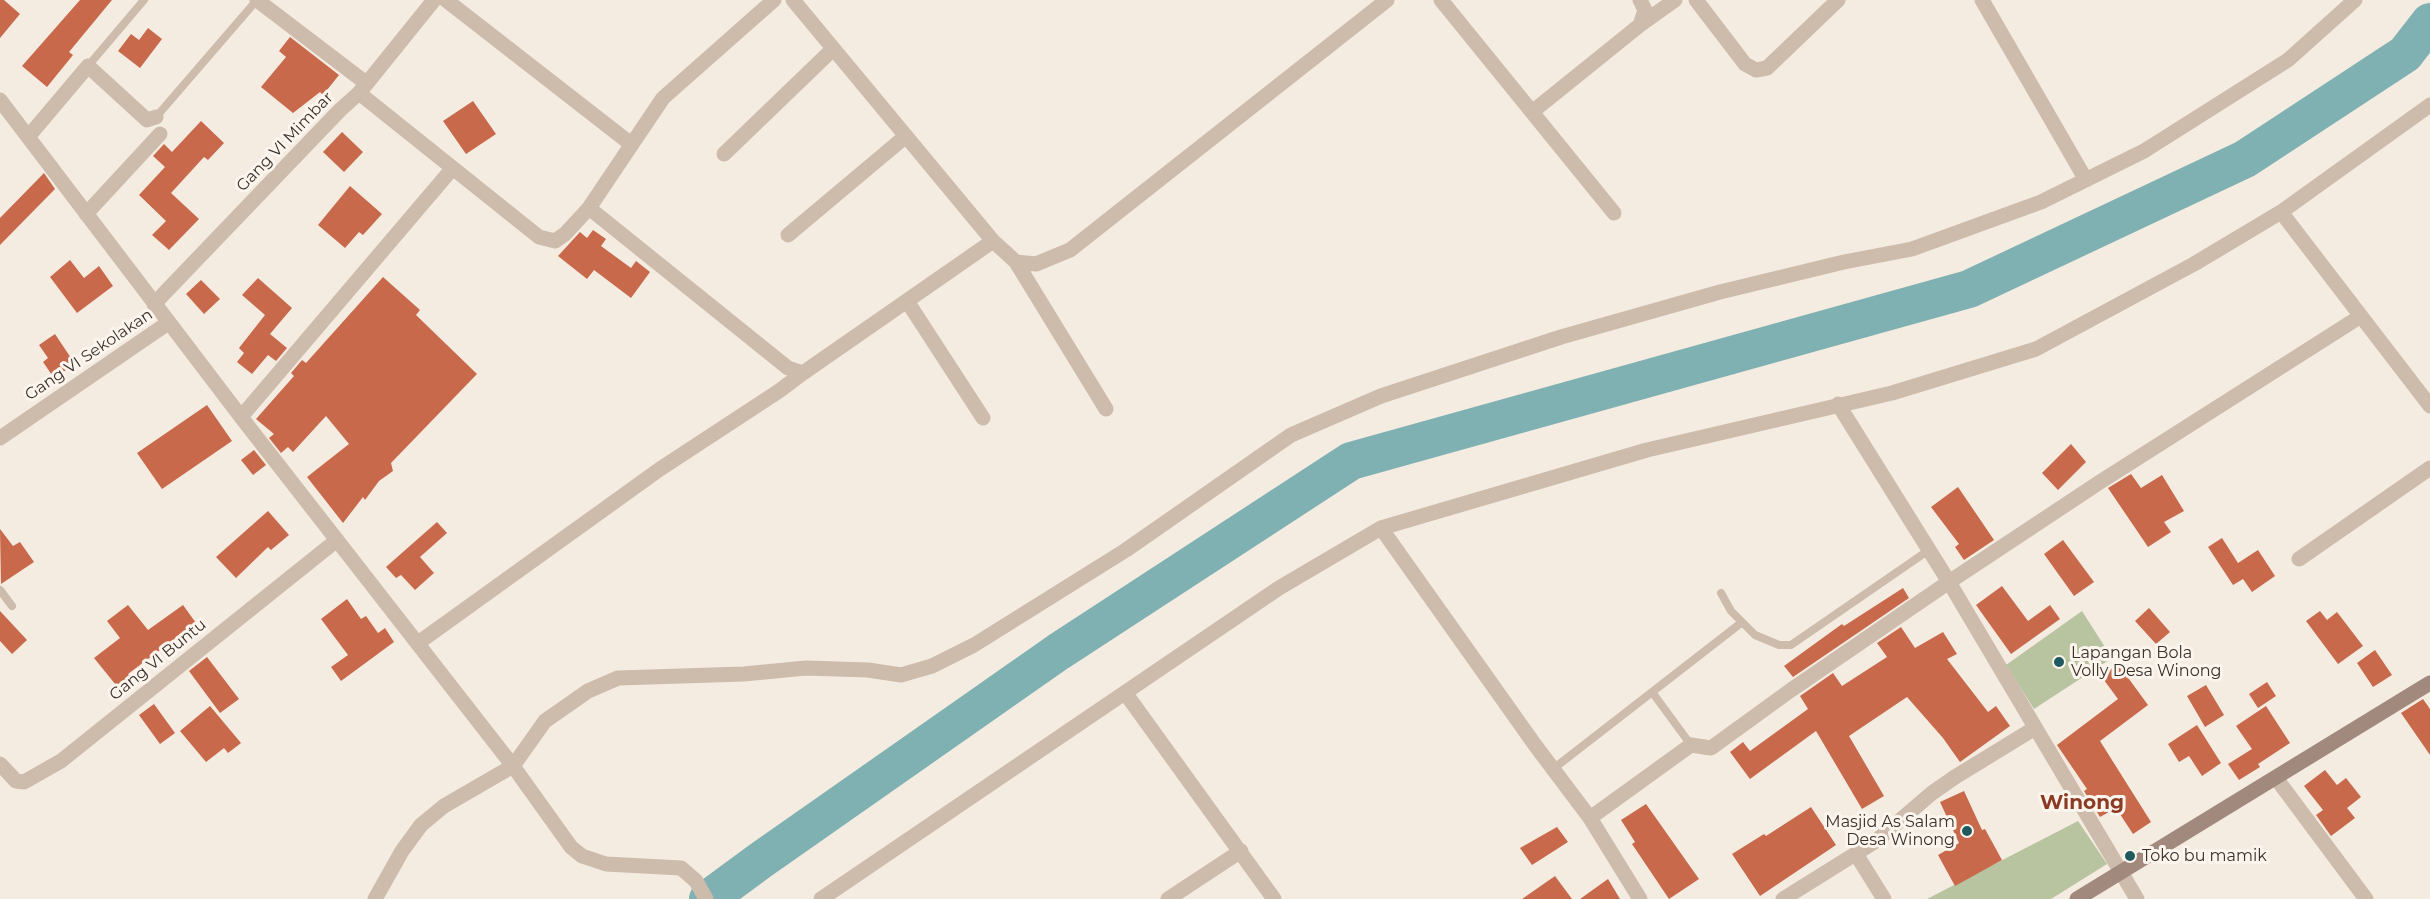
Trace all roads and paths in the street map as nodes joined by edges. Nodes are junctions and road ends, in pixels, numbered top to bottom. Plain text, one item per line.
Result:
1 (144, 0) edge
2 (257, 0) edge
3 (434, 0) edge
4 (446, 0) edge
5 (774, 0) edge
6 (793, 0) edge
7 (1387, 0) edge
8 (1441, 0) edge
9 (1640, 0) edge
10 (1676, 0) edge
11 (1695, 0) edge
12 (1839, 0) edge
13 (1982, 0) edge
14 (2355, 0) edge
15 (1640, 25) junction
16 (833, 49) junction
17 (88, 66) junction
18 (363, 88) junction
19 (0, 100) edge
20 (2430, 105) edge
21 (1532, 112) junction
22 (156, 117) joint
23 (160, 134) dead end
24 (906, 136) junction
25 (28, 137) junction
26 (631, 144) junction
27 (724, 154) dead end
28 (452, 169) junction
29 (2086, 180) junction
30 (589, 208) junction
31 (2281, 212) junction
32 (1614, 213) dead end
33 (86, 214) junction
34 (788, 236) dead end
35 (993, 241) junction
36 (1016, 262) junction
37 (907, 301) junction
38 (154, 304) junction
39 (2361, 316) junction
40 (168, 323) junction
41 (803, 373) junction
42 (1838, 404) junction
43 (2430, 406) edge
44 (1106, 409) dead end
45 (241, 417) junction
46 (983, 418) dead end
47 (0, 438) edge
48 (2430, 468) edge
49 (1381, 528) junction
50 (337, 540) junction
51 (1929, 550) junction
52 (2299, 559) dead end
53 (1949, 582) junction
54 (0, 590) edge
55 (1721, 593) dead end
56 (12, 606) dead end
57 (1741, 623) junction
58 (417, 643) junction
59 (2430, 683) edge
60 (1652, 692) junction
61 (1126, 694) junction
62 (2035, 728) junction
63 (1691, 745) junction
64 (0, 764) edge
65 (513, 766) junction
66 (1553, 769) junction
67 (2276, 778) junction
68 (1590, 818) junction
69 (1241, 851) junction
70 (1856, 854) junction
71 (2121, 873) junction
72 (375, 899) edge
73 (706, 899) edge
74 (821, 899) edge
75 (1168, 899) edge
76 (1274, 899) edge
77 (1640, 899) edge
78 (1783, 899) edge
79 (1884, 899) edge
80 (2077, 899) edge
81 (2137, 899) edge
82 (2366, 899) edge

1 - 17 lane
2 - 18 street
2 - 22 lane
3 - 18 street, Gang VI Mimbar
4 - 26 street
5 - 26 street
6 - 16 street
7 - 36 street
8 - 21 street
9 - 15 street
10 - 15 street
11 - 12 street
13 - 29 street
14 - 29 street
15 - 21 street
16 - 24 street
16 - 27 street
17 - 22 street
17 - 25 street
18 - 28 street
18 - 38 street, Gang VI Mimbar
19 - 25 street
20 - 31 street
21 - 32 street
23 - 33 street
24 - 34 street
24 - 35 street
25 - 33 street
26 - 30 street
28 - 30 street
28 - 45 street
29 - 65 street
30 - 41 street
31 - 39 street
31 - 42 street
33 - 38 street
35 - 36 street
35 - 37 street
36 - 44 street
37 - 41 street
37 - 46 street
38 - 40 street
39 - 43 street
39 - 53 street
40 - 45 street
40 - 47 street, Gang VI Sekolakan
41 - 58 street
42 - 49 street
42 - 51 street
45 - 50 street
48 - 52 street
49 - 61 street
49 - 66 street
50 - 58 street
50 - 64 street, Gang VI Buntu
51 - 53 street
51 - 57 lane
53 - 62 street
53 - 63 street
54 - 56 lane
55 - 57 lane
57 - 60 lane
58 - 65 street
59 - 67 street
60 - 63 lane
60 - 66 lane
61 - 69 street
61 - 74 street
62 - 70 street
62 - 71 street
63 - 68 street
65 - 72 street
65 - 73 street
66 - 68 street
67 - 71 street
67 - 82 street
68 - 77 street
69 - 75 street
69 - 76 street
70 - 78 street
70 - 79 street
71 - 80 street
71 - 81 street

